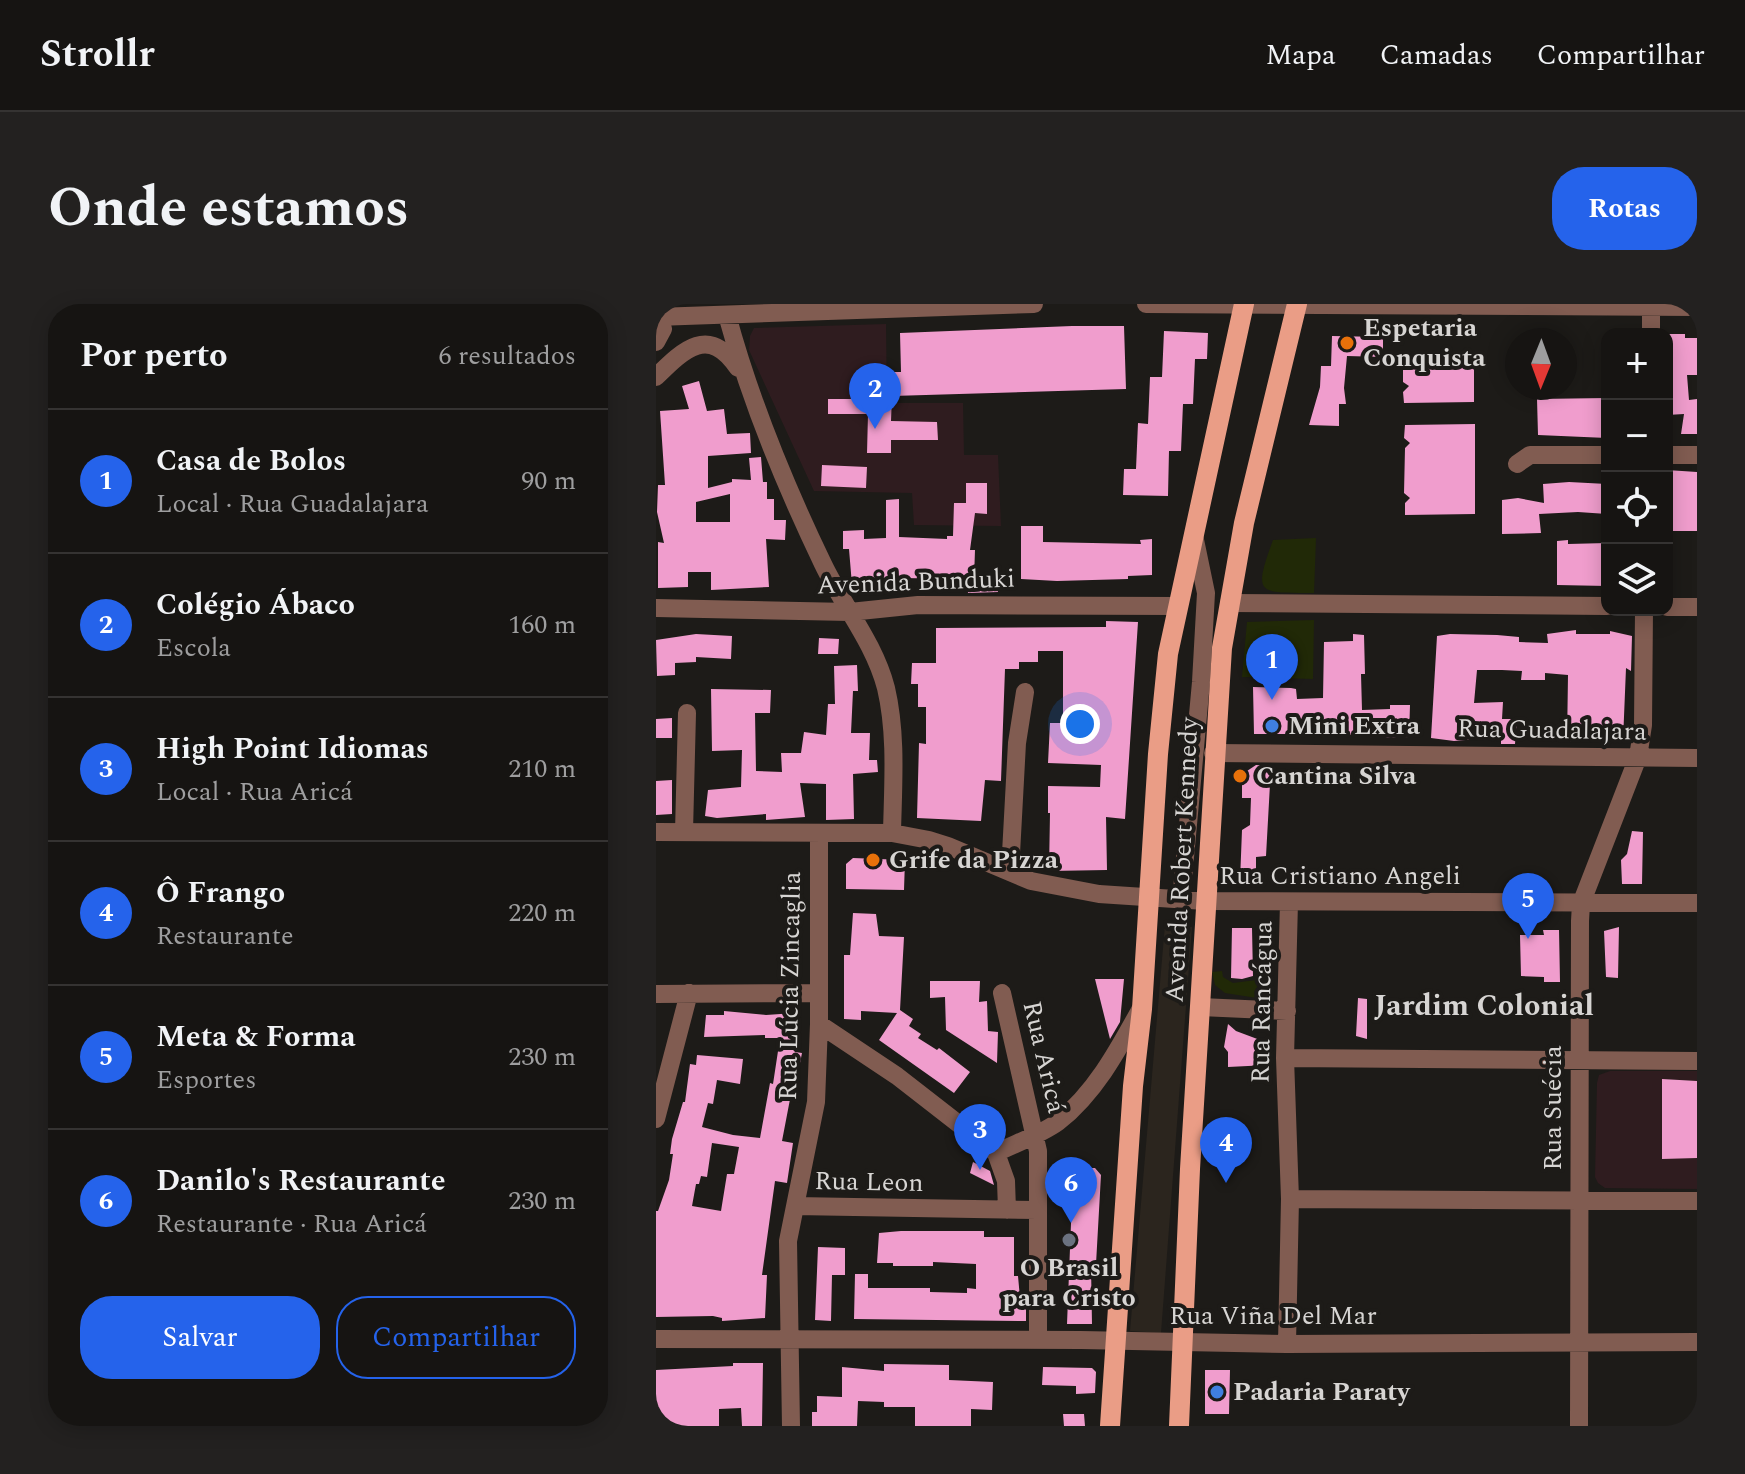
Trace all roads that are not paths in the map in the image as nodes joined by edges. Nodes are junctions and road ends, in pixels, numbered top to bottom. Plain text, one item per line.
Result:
1 (1034, 304) edge
2 (1146, 304) edge
3 (1244, 305) edge
4 (1297, 305) edge
5 (1571, 306) edge
6 (1651, 307) junction
7 (1697, 307) edge
8 (727, 315) junction
9 (658, 317) edge
10 (1651, 328) edge
11 (656, 342) edge
12 (656, 377) edge
13 (744, 377) junction
14 (1601, 455) edge
15 (1673, 455) edge
16 (1697, 455) edge
17 (1517, 464) dead end
18 (1193, 532) junction
19 (1229, 603) junction
20 (1178, 606) junction
21 (1601, 606) edge
22 (1673, 607) edge
23 (1697, 607) edge
24 (656, 608) edge
25 (850, 612) junction
26 (1644, 616) edge
27 (1025, 692) dead end
28 (687, 713) dead end
29 (1213, 753) junction
30 (1638, 757) junction
31 (1697, 758) edge
32 (656, 832) edge
33 (684, 832) junction
34 (819, 833) junction
35 (892, 833) junction
36 (1010, 872) junction
37 (1150, 898) junction
38 (1181, 901) junction
39 (1205, 901) junction
40 (1289, 902) junction
41 (1697, 903) edge
42 (1581, 904) junction
43 (689, 993) junction
44 (819, 993) junction
45 (1002, 993) dead end
46 (656, 994) edge
47 (1201, 1007) junction
48 (1142, 1009) junction
49 (1287, 1011) junction
50 (819, 1024) junction
51 (1285, 1058) junction
52 (1697, 1061) edge
53 (1579, 1062) junction
54 (660, 1095) edge
55 (656, 1119) edge
56 (1034, 1134) junction
57 (996, 1153) junction
58 (1290, 1199) junction
59 (1579, 1200) junction
60 (1697, 1201) edge
61 (795, 1206) junction
62 (1007, 1210) junction
63 (1037, 1210) junction
64 (656, 1339) edge
65 (789, 1340) junction
66 (1038, 1340) junction
67 (1117, 1341) junction
68 (1579, 1342) junction
69 (1697, 1342) edge
70 (1184, 1343) junction
71 (1287, 1344) junction
72 (791, 1426) edge
73 (1110, 1426) edge
74 (1179, 1426) edge
75 (1579, 1426) edge

1 - 8 street
2 - 3 street
3 - 4 street
3 - 18 main road, Avenida Robert Kennedy
4 - 5 street
4 - 19 main road, Avenida Robert Kennedy
5 - 6 street
6 - 7 street
6 - 10 street
8 - 9 street
8 - 13 street
9 - 11 street
12 - 13 street
13 - 25 street
14 - 17 street
15 - 16 street
18 - 20 main road, Avenida Robert Kennedy
18 - 38 street, Avenida Robert Kennedy
19 - 21 street
19 - 29 main road, Avenida Robert Kennedy
20 - 25 street, Avenida Bunduki
20 - 37 main road, Avenida Robert Kennedy
22 - 23 street
24 - 25 street, Avenida Bunduki
25 - 35 street
26 - 30 street, Rua Suécia
27 - 36 street
28 - 33 street
29 - 30 street, Rua Guadalajara
29 - 39 main road, Avenida Robert Kennedy
30 - 31 street, Rua Guadalajara
30 - 42 street, Rua Suécia
32 - 33 street, Rua Cristiano Angeli
33 - 34 street, Rua Cristiano Angeli
34 - 35 street, Rua Cristiano Angeli
34 - 44 street, Rua Lúcia Zincaglia
35 - 36 street, Rua Cristiano Angeli
36 - 37 street, Rua Cristiano Angeli
37 - 38 street, Rua Cristiano Angeli
37 - 48 main road, Avenida Robert Kennedy
38 - 39 street, Rua Cristiano Angeli
39 - 40 street, Rua Cristiano Angeli
39 - 47 main road, Avenida Robert Kennedy
40 - 42 street, Rua Cristiano Angeli
40 - 49 street, Rua Rancágua
41 - 42 street, Rua Cristiano Angeli
42 - 53 street, Rua Suécia
43 - 44 street
43 - 46 street
43 - 54 street
44 - 50 street, Rua Lúcia Zincaglia
45 - 56 street, Rua Aricá
47 - 49 street
47 - 70 main road, Avenida Robert Kennedy
48 - 56 street
48 - 67 main road, Avenida Robert Kennedy
49 - 51 street, Rua Rancágua
50 - 57 street
50 - 61 street, Rua Lúcia Zincaglia
51 - 53 street
51 - 58 street, Rua Rancágua
52 - 53 street
53 - 59 street, Rua Suécia
54 - 55 street
56 - 57 street, Rua Aricá
56 - 63 street, Rua Aricá
57 - 62 street
58 - 59 street
58 - 71 street, Rua Rancágua
59 - 60 street
59 - 68 street, Rua Suécia
61 - 62 street, Rua Leon
61 - 65 street, Rua Lúcia Zincaglia
62 - 63 street, Rua Leon
63 - 66 street, Rua Aricá
64 - 65 street, Rua Viña Del Mar
65 - 66 street, Rua Viña Del Mar
65 - 72 street, Rua Lúcia Zincaglia
66 - 67 street, Rua Viña Del Mar
67 - 70 street, Rua Viña Del Mar
67 - 73 main road, Avenida Robert Kennedy
68 - 69 street, Rua Viña Del Mar
68 - 71 street, Rua Viña Del Mar
68 - 75 street, Rua Suécia
70 - 71 street, Rua Viña Del Mar
70 - 74 main road, Avenida Robert Kennedy

